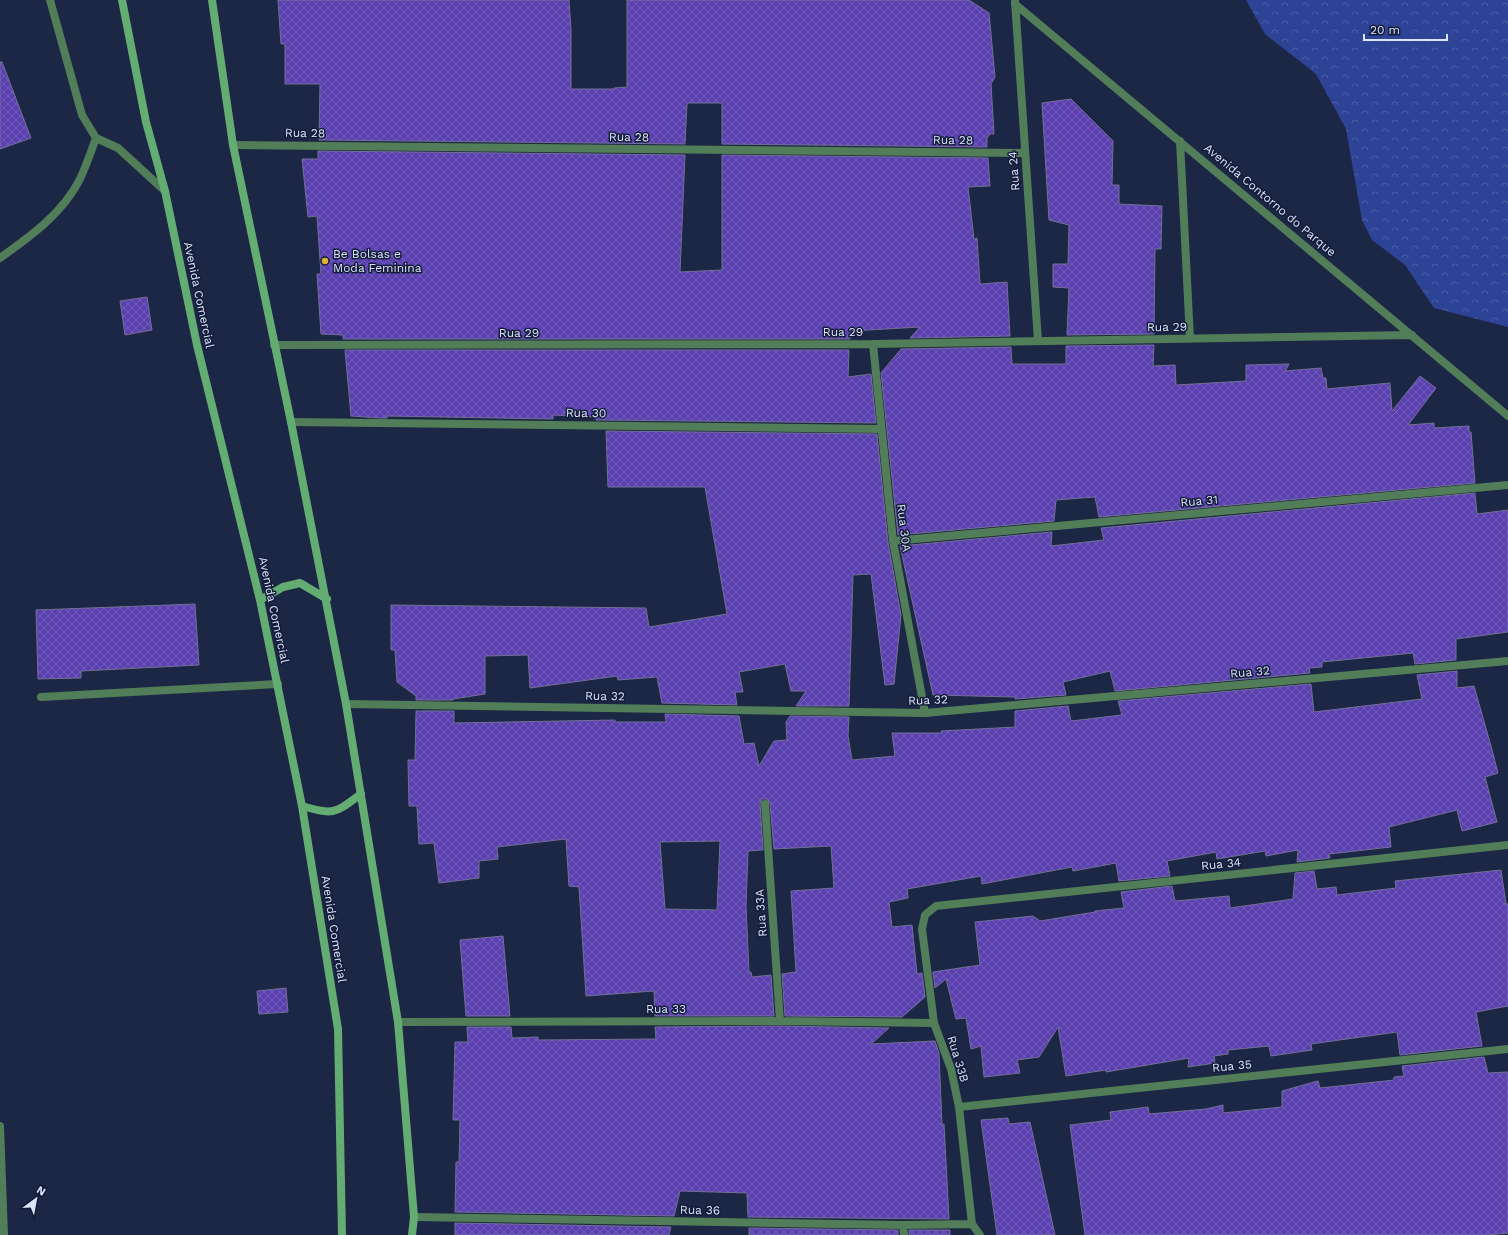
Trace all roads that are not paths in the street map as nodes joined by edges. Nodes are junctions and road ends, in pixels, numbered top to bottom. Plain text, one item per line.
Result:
1 (50, 0) edge
2 (122, 0) edge
3 (212, 0) edge
4 (1015, 2) edge
5 (96, 138) junction
6 (1180, 141) junction
7 (233, 145) junction
8 (1025, 153) junction
9 (165, 191) junction
10 (0, 258) edge
11 (1412, 335) junction
12 (1190, 339) junction
13 (1038, 341) junction
14 (872, 344) junction
15 (274, 345) junction
16 (1508, 416) edge
17 (291, 422) junction
18 (881, 429) junction
19 (1508, 485) edge
20 (893, 541) junction
21 (327, 599) junction
22 (260, 600) junction
23 (1508, 662) edge
24 (278, 684) junction
25 (41, 697) dead end
26 (346, 704) junction
27 (925, 713) junction
28 (361, 794) junction
29 (765, 804) dead end
30 (302, 806) junction
31 (1508, 845) edge
32 (936, 906) joint
33 (780, 1021) junction
34 (398, 1022) junction
35 (934, 1024) junction
36 (1508, 1049) edge
37 (959, 1107) junction
38 (0, 1126) edge
39 (414, 1217) junction
40 (972, 1224) junction
41 (903, 1225) junction
42 (4, 1235) edge
43 (342, 1235) edge
44 (412, 1235) edge
45 (904, 1235) edge
46 (980, 1235) edge

1 - 5 street
2 - 9 street, Avenida Comercial
3 - 7 street
4 - 6 street, Avenida Contorno do Parque
4 - 8 street, Rua 24
5 - 9 street
5 - 10 street
6 - 11 street, Avenida Contorno do Parque
6 - 12 street
7 - 8 street, Rua 28
7 - 15 street
8 - 13 street, Rua 24
9 - 22 street, Avenida Comercial
11 - 12 street, Rua 29
11 - 16 street, Avenida Contorno do Parque
12 - 13 street, Rua 29
13 - 14 street, Rua 29
14 - 15 street, Rua 29
14 - 18 street, Rua 30A
15 - 17 street
17 - 18 street, Rua 30
17 - 21 street
18 - 20 street, Rua 30A
19 - 20 street, Rua 31
20 - 27 street, Rua 30A
21 - 22 street
21 - 26 street
22 - 24 street, Avenida Comercial
23 - 27 street, Rua 32
24 - 25 street
24 - 30 street, Avenida Comercial
26 - 27 street, Rua 32
26 - 28 street
28 - 30 street
28 - 34 street
29 - 33 street, Rua 33A
30 - 43 street, Avenida Comercial
31 - 32 street, Rua 34
32 - 35 street, Rua 33B
33 - 34 street, Rua 33
33 - 35 street, Rua 33
34 - 39 street
35 - 37 street, Rua 33B
36 - 37 street, Rua 35
37 - 40 street, Rua 33B
38 - 42 street
39 - 41 street, Rua 36
39 - 44 street
40 - 41 street, Rua 36
40 - 46 street
41 - 45 street

